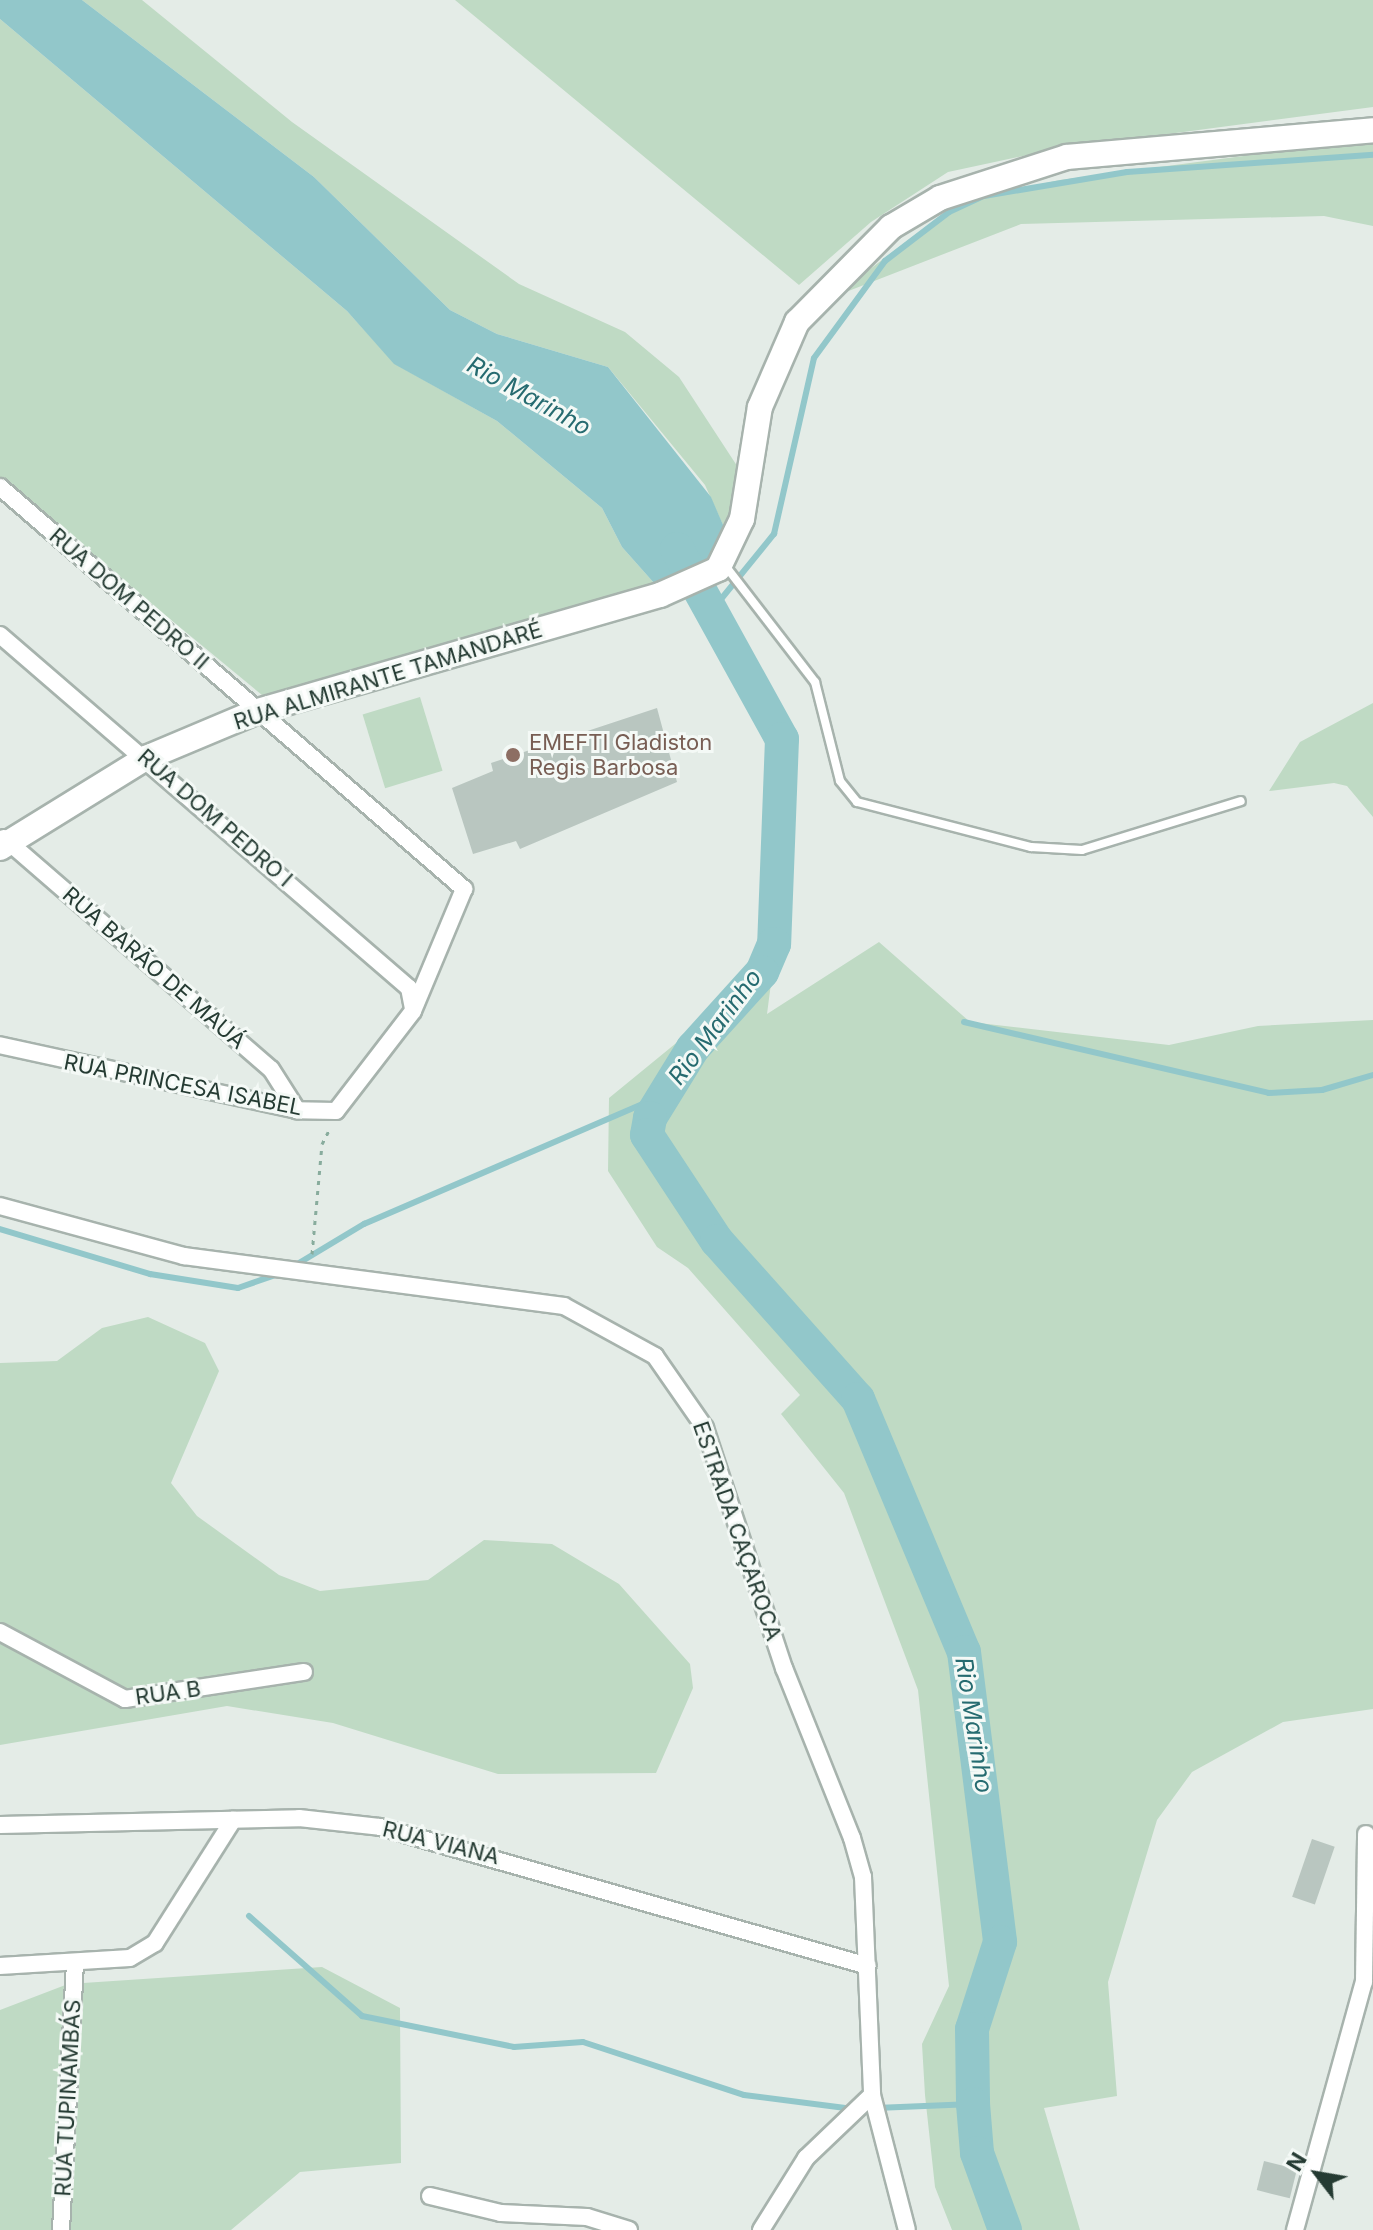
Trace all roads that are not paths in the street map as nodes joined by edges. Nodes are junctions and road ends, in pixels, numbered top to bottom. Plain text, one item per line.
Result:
1 (1373, 130) edge
2 (0, 487) edge
3 (721, 566) junction
4 (0, 635) edge
5 (258, 711) junction
6 (146, 758) junction
7 (1241, 801) dead end
8 (3, 842) edge
9 (413, 1011) junction
10 (0, 1045) edge
11 (297, 1110) junction
12 (0, 1206) edge
13 (0, 1632) edge
14 (304, 1672) dead end
15 (233, 1820) junction
16 (0, 1825) edge
17 (1366, 1834) dead end
18 (75, 1965) junction
19 (0, 1966) edge
20 (868, 1966) junction
21 (872, 2095) junction
22 (430, 2196) dead end
23 (61, 2230) edge
24 (629, 2230) edge
25 (761, 2230) edge
26 (907, 2230) edge
27 (1295, 2230) edge

1 - 3 main road
2 - 5 street, RUA DOM PEDRO II
3 - 5 main road, RUA ALMIRANTE TAMANDARÉ
3 - 7 lane
4 - 6 street, RUA DOM PEDRO I
5 - 6 main road, RUA ALMIRANTE TAMANDARÉ
5 - 9 street, RUA DOM PEDRO II
6 - 8 main road, RUA ALMIRANTE TAMANDARÉ
6 - 9 street, RUA DOM PEDRO I
8 - 11 street, RUA BARÃO DE MAUÁ
9 - 11 street, RUA PRINCESA ISABEL
10 - 11 street, RUA PRINCESA ISABEL
12 - 20 street, ESTRADA CAÇAROCA
13 - 14 street, RUA B
15 - 16 street, RUA VIANA
15 - 18 street
15 - 20 street, RUA VIANA
17 - 27 street
18 - 19 street
18 - 23 street, RUA TUPINAMBÁS
20 - 21 street, ESTRADA CAÇAROCA
21 - 25 street
21 - 26 street, ESTRADA CAÇAROCA
22 - 24 street

